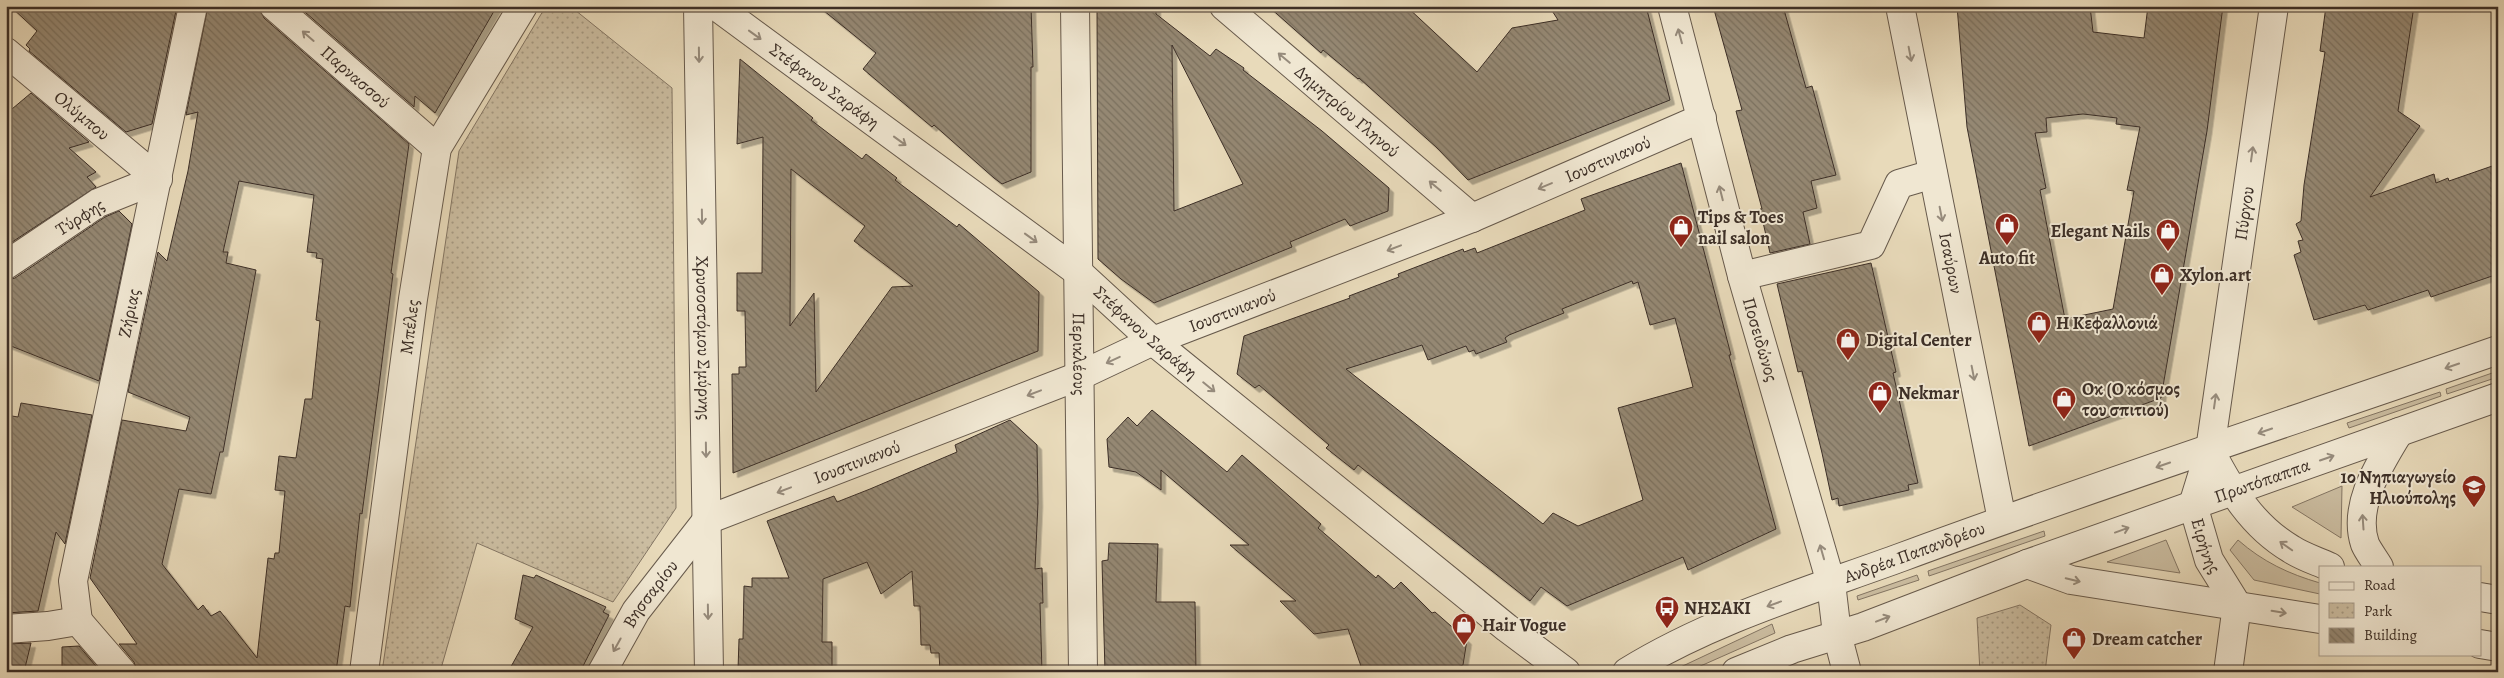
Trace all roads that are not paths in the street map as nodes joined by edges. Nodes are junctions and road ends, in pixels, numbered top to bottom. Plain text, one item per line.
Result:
1 (193, 6) edge
2 (274, 6) edge
3 (524, 6) edge
4 (698, 6) edge
5 (716, 6) edge
6 (1075, 6) edge
7 (1224, 6) edge
8 (1672, 6) edge
9 (1900, 6) edge
10 (2274, 6) edge
11 (6, 52) edge
12 (1702, 118) junction
13 (437, 148) junction
14 (1933, 174) junction
15 (158, 178) junction
16 (1472, 218) junction
17 (6, 265) edge
18 (1078, 272) junction
19 (1742, 276) junction
20 (1153, 341) junction
21 (2498, 350) edge
22 (1079, 376) junction
23 (2498, 397) edge
24 (2399, 432) junction
25 (2210, 450) junction
26 (2231, 492) junction
27 (2193, 505) junction
28 (707, 520) junction
29 (2002, 520) junction
30 (2027, 564) junction
31 (2328, 566) edge
32 (2378, 566) edge
33 (1831, 583) junction
34 (2482, 597) edge
35 (2498, 600) edge
36 (2238, 605) junction
37 (2319, 619) edge
38 (78, 621) junction
39 (6, 629) edge
40 (1837, 634) junction
41 (2482, 644) edge
42 (2498, 647) edge
43 (122, 672) edge
44 (364, 672) edge
45 (602, 672) edge
46 (709, 672) edge
47 (1083, 672) edge
48 (1566, 672) edge
49 (1627, 672) edge
50 (1736, 672) edge
51 (1847, 672) edge
52 (2228, 672) edge

1 - 15 street, Ζήριας
13 -> 2 street, Παρνασσού
3 - 13 street, Μπέλες
4 -> 28 street, Χρυσοστόμου Σμύρνης
5 -> 18 street, Στέφανου Σαράφη
6 - 18 street, Περικλέους
16 -> 7 street, Δημητρίου Γληνού
12 -> 8 street, Ποσειδώνος
9 -> 14 street, Ισαύρων
25 -> 10 street, Πύργου
11 - 15 street, Ολύμπου
12 -> 16 street, Ιουστινιανού
19 -> 12 street, Ποσειδώνος
13 - 44 street, Μπέλες
14 - 19 street
14 -> 29 street, Ισαύρων
15 - 17 street, Τύρφης
15 - 38 street, Ζήριας
16 -> 20 street, Ιουστινιανού
18 - 20 street, Στέφανου Σαράφη
18 - 22 street, Περικλέους
33 -> 19 street, Ποσειδώνος
20 -> 22 street, Ιουστινιανού
20 -> 48 street, Στέφανου Σαράφη
21 -> 25 street
22 -> 28 street, Ιουστινιανού
22 - 47 street, Περικλέους
23 - 24 street, Πρωτόπαππα
26 -> 24 street, Πρωτόπαππα
32 -> 24 street
25 - 26 street
25 - 27 street, Ειρήνης
25 -> 29 street, Ανδρέα Παπανδρέου
26 - 27 street, Πρωτόπαππα
31 -> 26 street
30 -> 27 street, Πρωτόπαππα
27 - 36 street, Ειρήνης
28 -> 45 street, Βησσαρίου
28 -> 46 street, Χρυσοστόμου Σμύρνης
29 - 33 street, Ανδρέα Παπανδρέου
30 -> 36 street
40 -> 30 street
33 - 40 street, Ποσειδώνος
33 -> 49 street, Ανδρέα Παπανδρέου
34 - 35 street
36 -> 37 street
36 - 52 street
38 - 39 street
38 - 43 street
40 - 50 street
40 - 51 street, Ποσειδώνος
41 - 42 street

